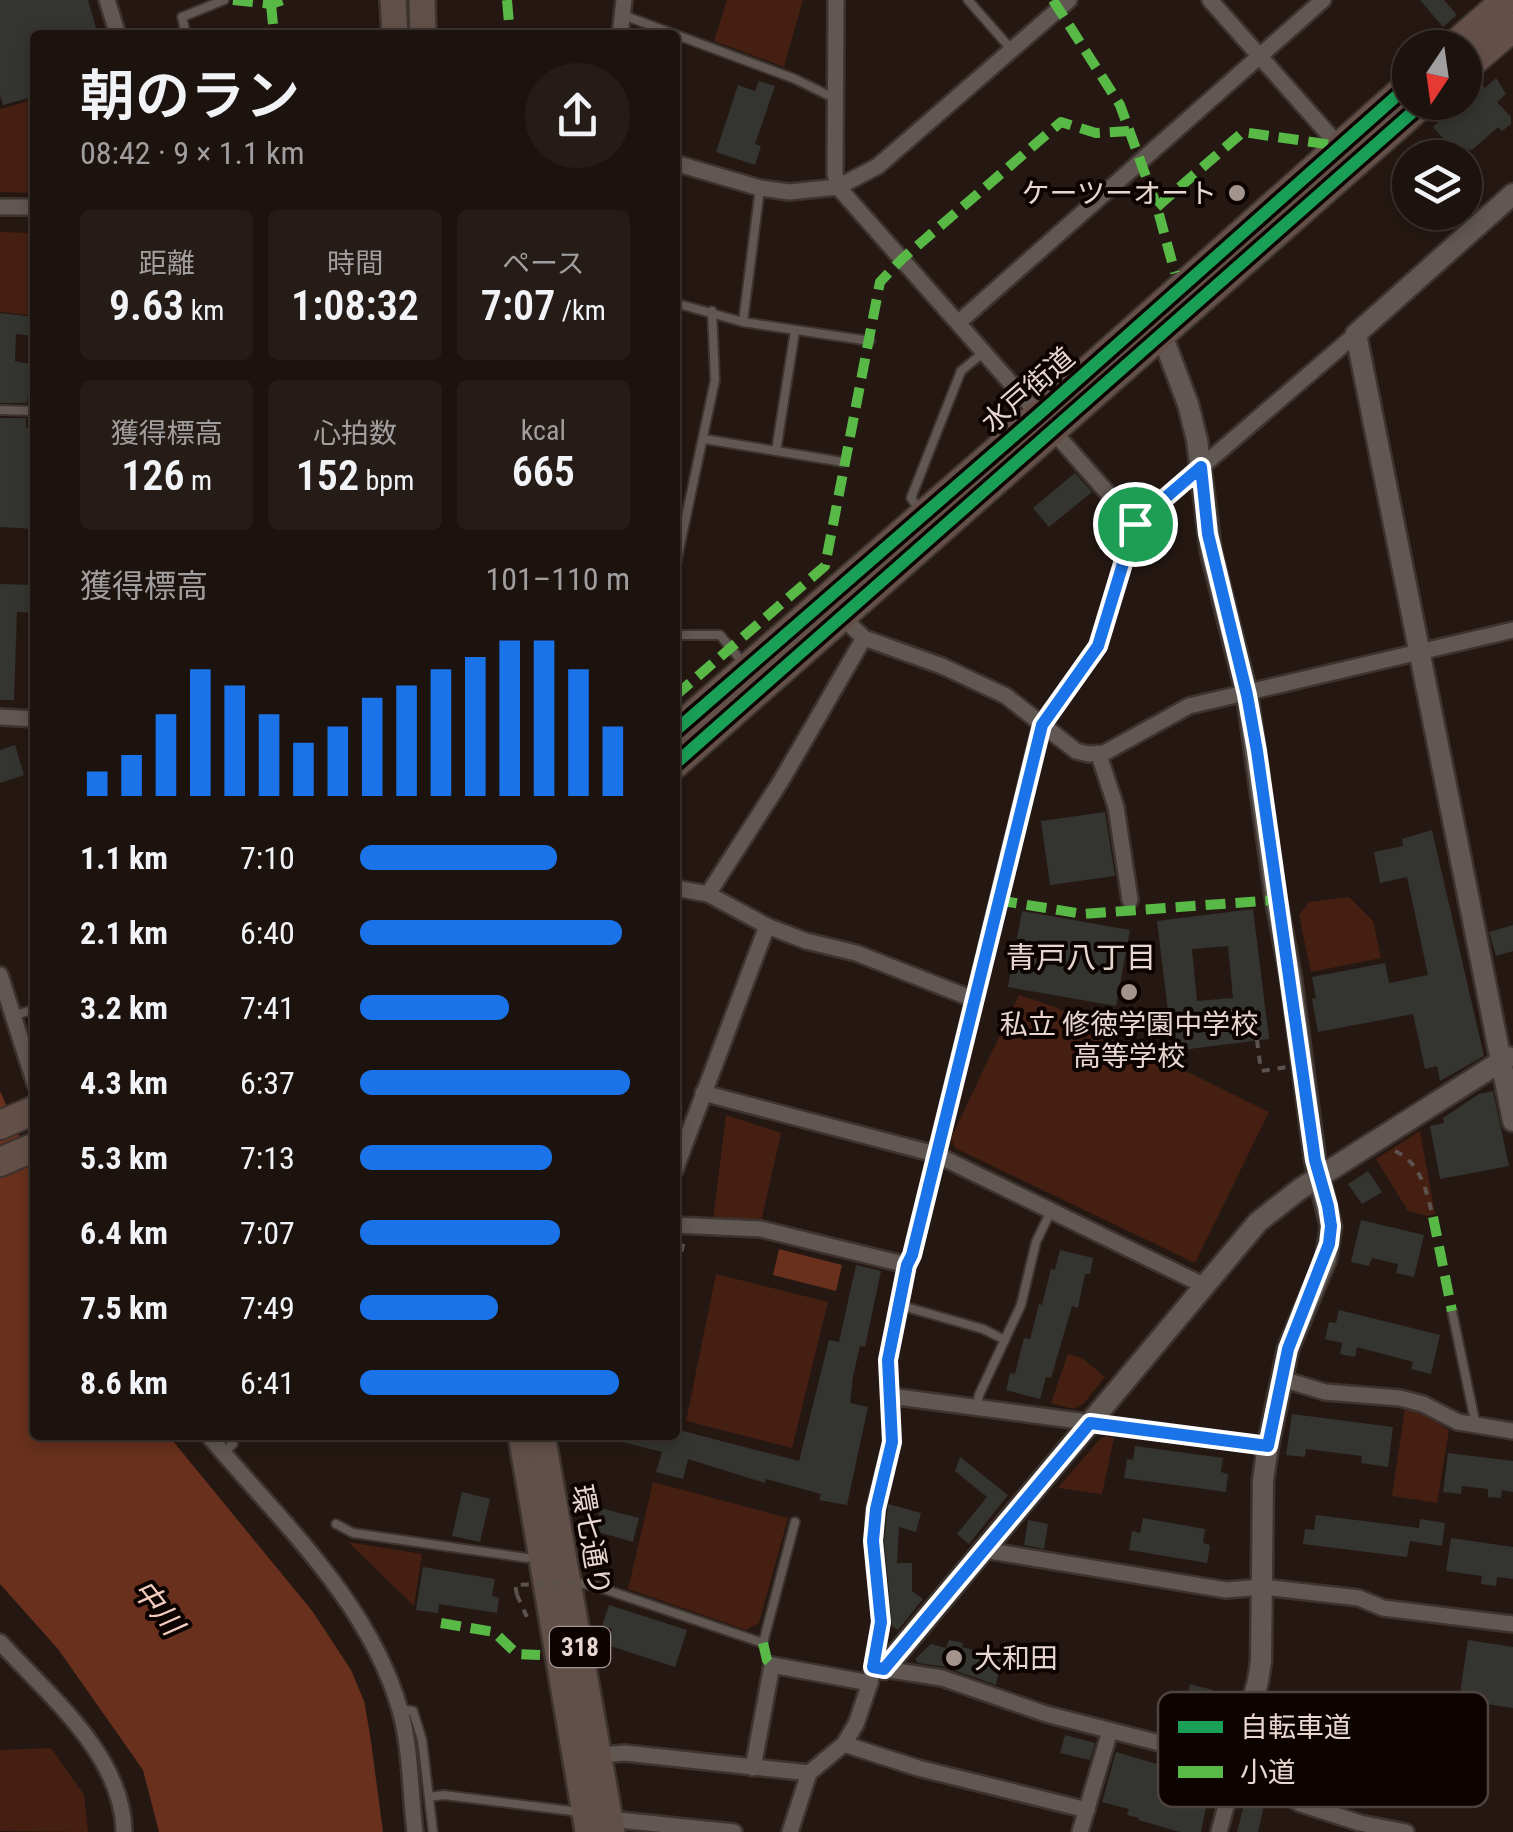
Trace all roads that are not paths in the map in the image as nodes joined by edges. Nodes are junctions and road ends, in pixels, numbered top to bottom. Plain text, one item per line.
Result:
1 (107, 0) edge
2 (224, 0) edge
3 (393, 0) edge
4 (422, 0) edge
5 (836, 0) edge
6 (968, 0) edge
7 (1069, 0) edge
8 (1210, 0) edge
9 (1322, 0) edge
10 (624, 8) edge
11 (1507, 20) edge
12 (116, 30) edge
13 (185, 30) edge
14 (395, 30) edge
15 (423, 30) edge
16 (677, 30) edge
17 (680, 31) edge
18 (1482, 33) edge
19 (1482, 49) edge
20 (1012, 51) junction
21 (1259, 56) junction
22 (836, 99) junction
23 (1392, 100) edge
24 (1404, 120) edge
25 (1338, 146) junction
26 (680, 164) edge
27 (838, 186) junction
28 (760, 188) junction
29 (1513, 194) edge
30 (0, 207) edge
31 (30, 208) edge
32 (680, 304) edge
33 (712, 310) junction
34 (743, 322) junction
35 (958, 322) junction
36 (794, 331) junction
37 (1356, 334) junction
38 (1162, 335) junction
39 (870, 341) dead end
40 (984, 352) junction
41 (0, 410) edge
42 (30, 411) edge
43 (1046, 423) junction
44 (704, 440) junction
45 (776, 451) junction
46 (843, 462) dead end
47 (1201, 467) junction
48 (923, 514) junction
49 (1135, 524) junction
50 (680, 546) edge
51 (842, 616) junction
52 (1513, 630) edge
53 (680, 635) edge
54 (864, 638) junction
55 (1420, 652) junction
56 (748, 667) junction
57 (1247, 695) junction
58 (0, 716) edge
59 (30, 719) edge
60 (1042, 725) junction
61 (680, 727) edge
62 (1099, 754) junction
63 (680, 760) edge
64 (680, 889) edge
65 (708, 894) junction
66 (1130, 900) dead end
67 (767, 926) junction
68 (0, 975) edge
69 (973, 998) junction
70 (30, 1012) edge
71 (15, 1016) junction
72 (1507, 1057) edge
73 (30, 1067) edge
74 (703, 1093) junction
75 (1513, 1121) edge
76 (30, 1149) edge
77 (936, 1154) junction
78 (680, 1156) edge
79 (0, 1162) edge
80 (1318, 1177) junction
81 (1052, 1210) junction
82 (681, 1225) edge
83 (907, 1265) junction
84 (1204, 1285) junction
85 (899, 1305) junction
86 (1452, 1311) dead end
87 (1005, 1340) junction
88 (1282, 1379) junction
89 (890, 1396) junction
90 (977, 1407) junction
91 (1090, 1423) junction
92 (1476, 1426) junction
93 (1513, 1431) edge
94 (212, 1440) edge
95 (231, 1440) edge
96 (505, 1440) edge
97 (524, 1440) edge
98 (541, 1440) edge
99 (561, 1440) edge
100 (1268, 1446) junction
101 (223, 1453) junction
102 (537, 1465) junction
103 (795, 1522) dead end
104 (336, 1524) dead end
105 (984, 1550) junction
106 (527, 1558) junction
107 (587, 1582) junction
108 (1263, 1587) junction
109 (1513, 1624) edge
110 (554, 1629) junction
111 (0, 1642) edge
112 (876, 1673) junction
113 (1255, 1692) edge
114 (400, 1710) junction
115 (1110, 1731) junction
116 (1158, 1743) edge
117 (844, 1744) junction
118 (598, 1755) junction
119 (753, 1768) junction
120 (808, 1774) junction
121 (429, 1797) junction
122 (1225, 1807) edge
123 (1310, 1807) edge
124 (1087, 1810) junction
125 (598, 1824) edge
126 (1372, 1829) edge
127 (124, 1832) edge
128 (415, 1832) edge
129 (433, 1832) edge
130 (734, 1832) edge
131 (790, 1832) edge
132 (1080, 1832) edge
133 (1219, 1832) edge
134 (1406, 1832) edge

1 - 12 street
2 - 13 lane
3 - 14 main road
4 - 15 main road
5 - 22 street
6 - 20 lane
7 - 20 street
8 - 21 street
9 - 21 street
10 - 16 lane
11 - 18 highway
11 - 19 highway
17 - 22 lane
20 - 27 street
21 - 25 street
21 - 35 street
22 - 27 street
23 - 25 highway, 水戸街道
24 - 38 highway, 水戸街道
25 - 43 highway, 水戸街道
26 - 28 street
27 - 28 street
27 - 35 street
28 - 34 lane
29 - 37 street
30 - 31 street
32 - 33 lane
33 - 34 lane
33 - 44 lane
34 - 36 lane
35 - 40 street
36 - 39 lane
36 - 45 lane
37 - 47 street
37 - 55 street
38 - 43 highway, 水戸街道
38 - 47 street
40 - 43 street
40 - 48 lane
41 - 42 lane
43 - 48 highway, 水戸街道
43 - 49 street
43 - 51 highway, 水戸街道
44 - 45 lane
44 - 50 lane
45 - 46 lane
47 - 49 street
47 - 57 street
48 - 56 highway, 水戸街道
49 - 60 street
51 - 54 street
51 - 63 highway, 水戸街道
52 - 55 street
53 - 56 lane
54 - 60 street
54 - 65 street
55 - 57 street
55 - 72 street
56 - 61 highway, 水戸街道
57 - 62 street
57 - 80 street
58 - 59 street
60 - 62 street
60 - 69 street
62 - 66 street
64 - 65 street
65 - 67 street
67 - 69 street
67 - 74 street
68 - 71 street
69 - 77 street
70 - 71 lane
71 - 73 street
72 - 75 street
72 - 80 street
74 - 77 street
74 - 78 street
76 - 79 highway
77 - 81 street
77 - 83 street
80 - 84 street
80 - 88 street
81 - 84 street
81 - 87 lane
82 - 83 street
83 - 85 street
84 - 91 street
85 - 87 lane
85 - 89 street
86 - 92 lane
87 - 90 lane
88 - 92 street
88 - 100 street
89 - 90 street
89 - 112 street
90 - 91 street
91 - 100 street
91 - 105 street
92 - 93 street
94 - 101 street
95 - 101 lane
96 - 106 main road
97 - 102 main road, 環七通り / 318
98 - 102 main road, 環七通り / 318
99 - 107 main road
100 - 108 street
101 - 114 street
102 - 110 main road, 環七通り / 318
103 - 107 lane
104 - 106 lane
105 - 108 street
105 - 112 street
106 - 110 main road
107 - 110 main road
108 - 109 street
108 - 113 street
110 - 118 main road, 環七通り / 318
110 - 125 main road, 環七通り / 318
111 - 127 street
112 - 115 street
112 - 117 street
112 - 119 street
114 - 121 lane
114 - 128 street
115 - 116 street
115 - 124 street
117 - 120 street
117 - 124 street
118 - 119 street
118 - 125 main road, 環七通り / 318
119 - 120 street
120 - 131 street
121 - 125 lane
121 - 129 lane
122 - 133 street
123 - 126 street
124 - 132 street
125 - 130 street
126 - 134 street

